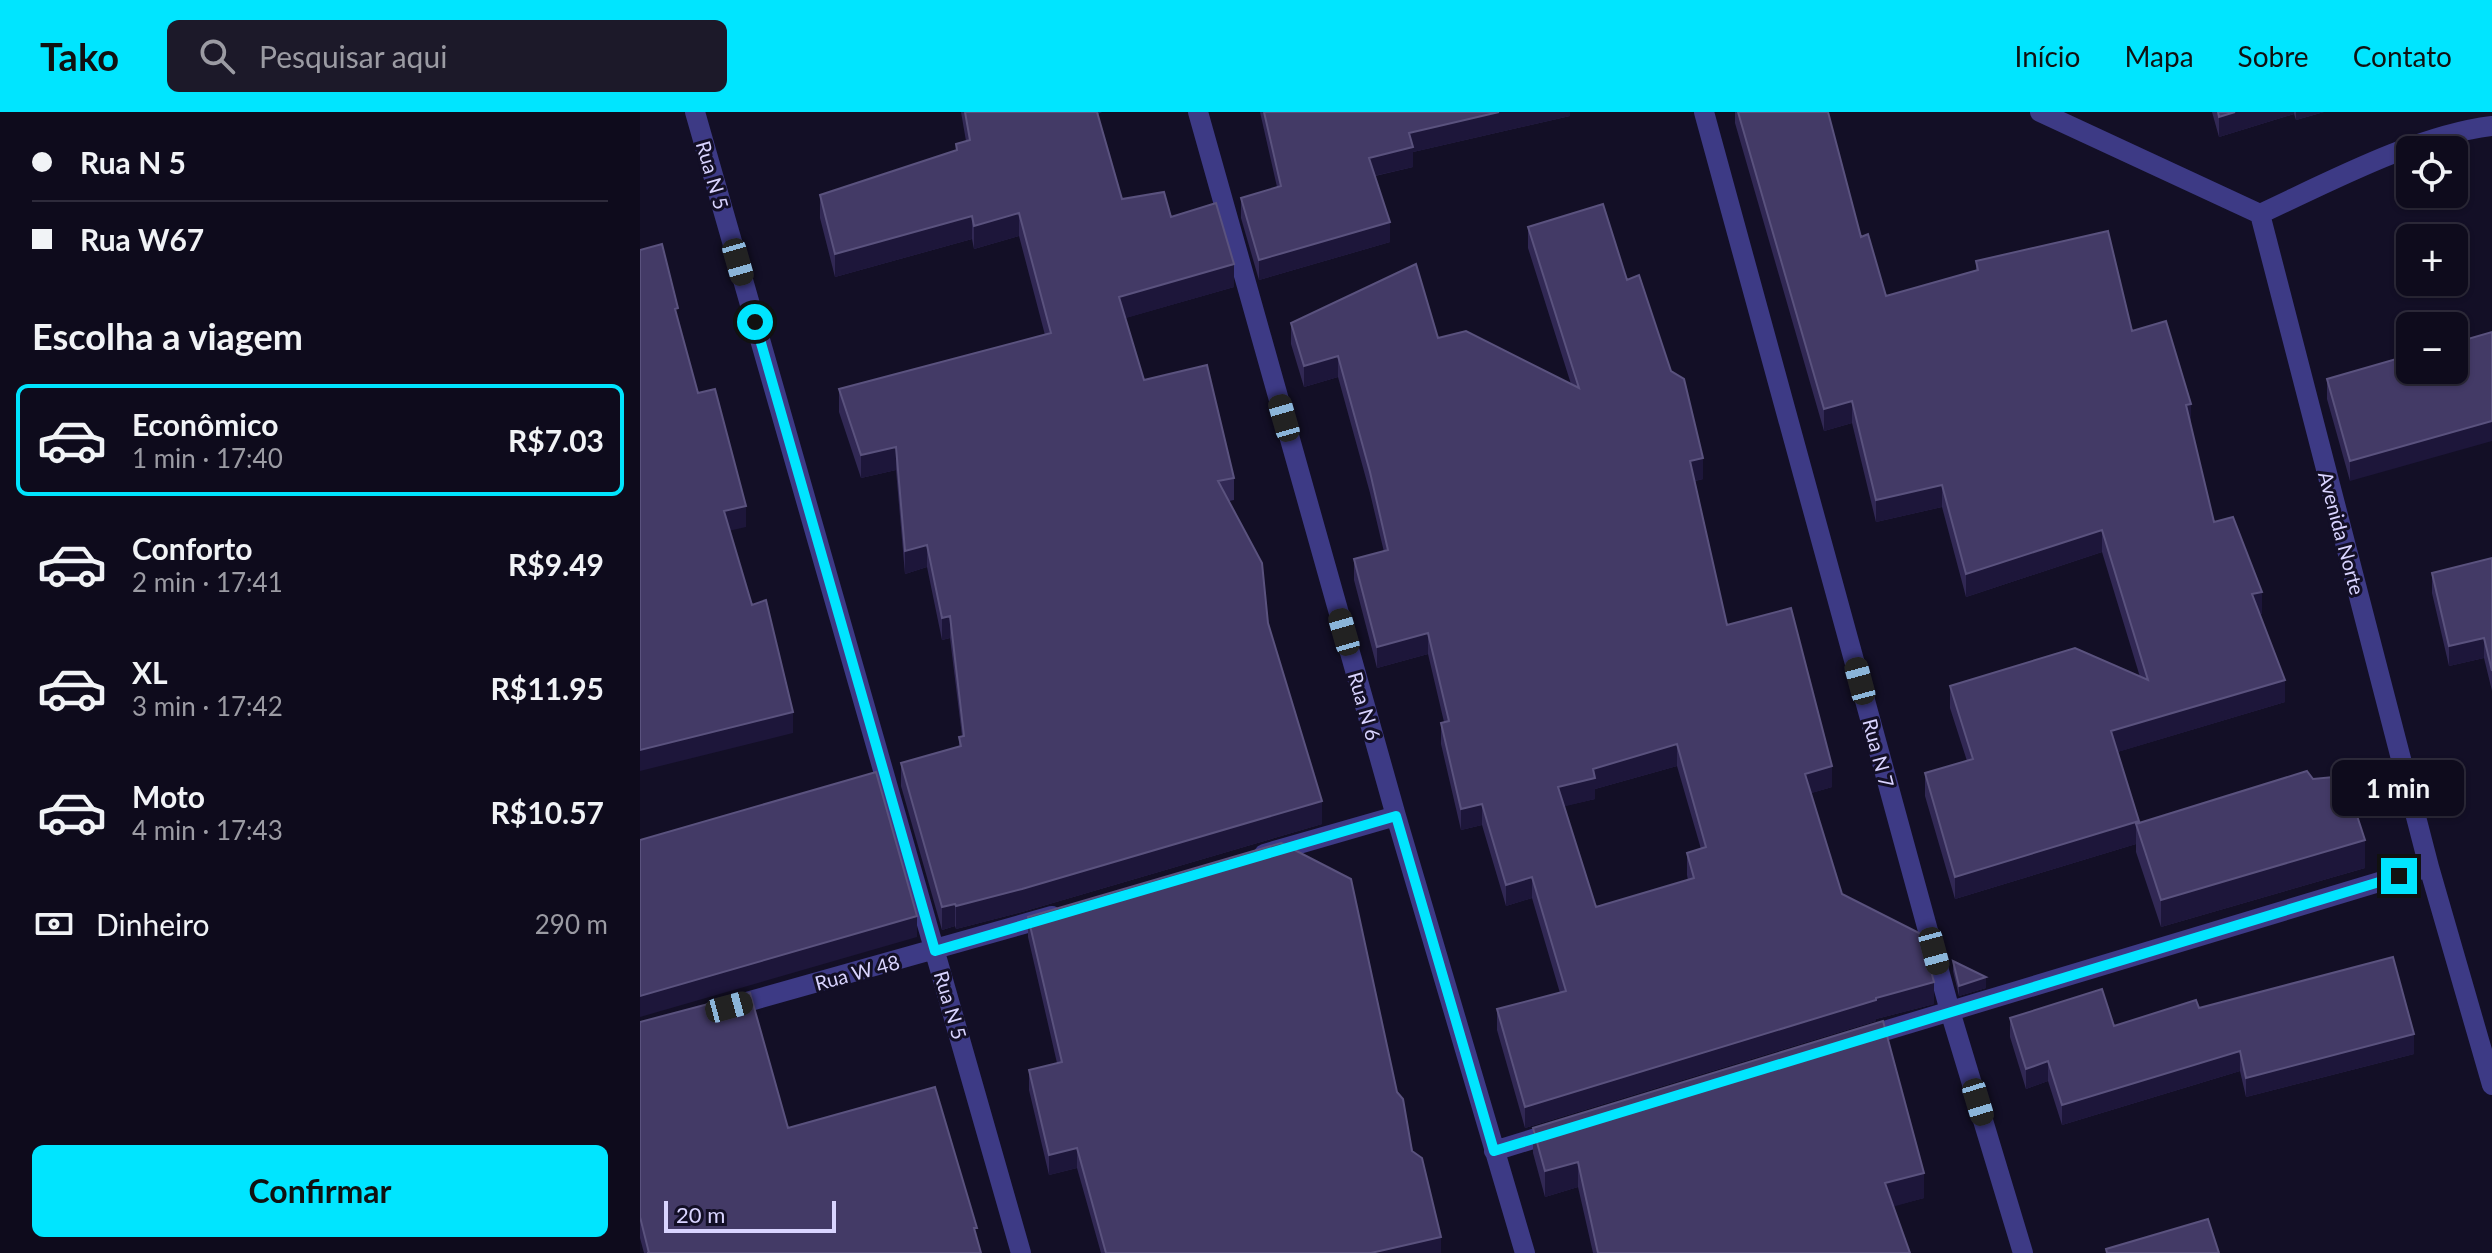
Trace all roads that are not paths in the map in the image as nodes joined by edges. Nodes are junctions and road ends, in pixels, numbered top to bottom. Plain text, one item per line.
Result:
1 (695, 112) edge
2 (1198, 112) edge
3 (1704, 112) edge
4 (2040, 112) edge
5 (2492, 126) edge
6 (2260, 214) junction
7 (1396, 816) junction
8 (1247, 859) edge
9 (2429, 867) junction
10 (1069, 912) edge
11 (935, 951) junction
12 (714, 1011) edge
13 (1950, 1011) junction
14 (1844, 1043) edge
15 (2492, 1085) edge
16 (1585, 1123) edge
17 (1494, 1151) junction
18 (1021, 1253) edge
19 (1525, 1253) edge
20 (2023, 1253) edge

1 - 11 street, Rua N 5
2 - 7 street, Rua N 6
3 - 13 street, Rua N 7
4 - 6 street
5 - 6 street
6 - 9 street, Avenida Norte
7 - 8 street
7 - 17 street, Rua N 6
9 - 13 street
9 - 15 street, Avenida Norte
10 - 11 street, Rua W 48
11 - 12 street, Rua W 48
11 - 18 street, Rua N 5
13 - 14 street
13 - 20 street, Rua N 7
16 - 17 street
17 - 19 street, Rua N 6

